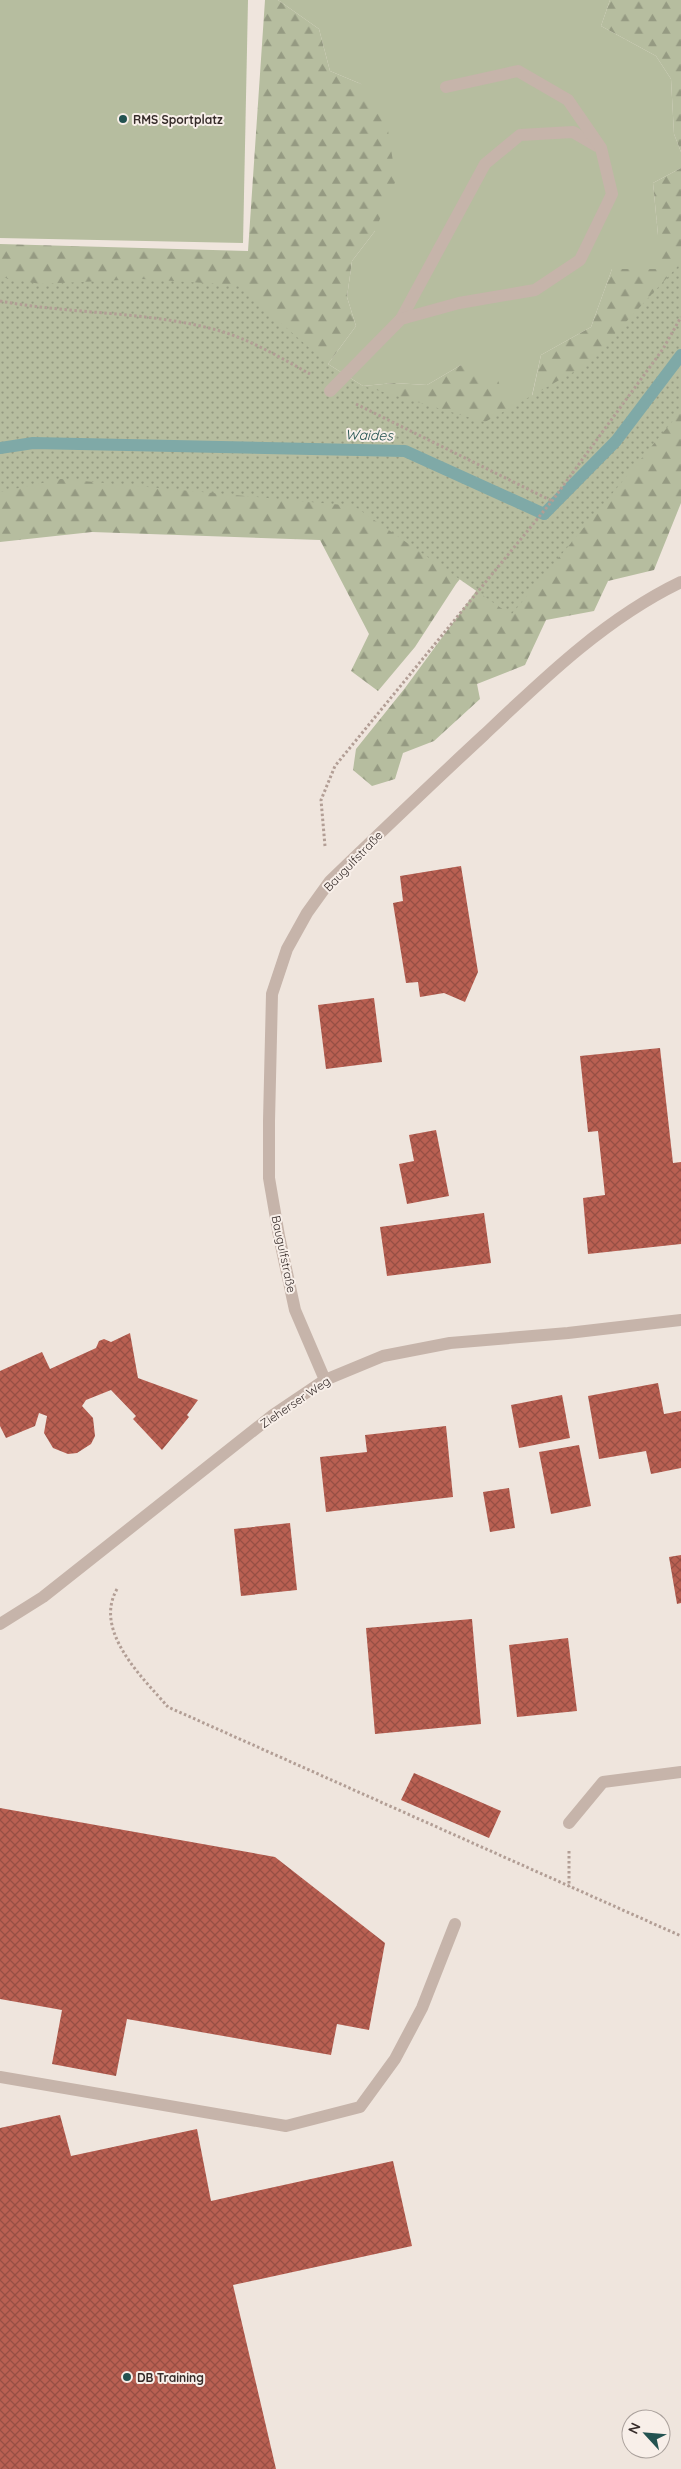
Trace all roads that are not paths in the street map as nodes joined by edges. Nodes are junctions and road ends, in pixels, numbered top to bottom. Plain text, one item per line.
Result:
1 (446, 87) dead end
2 (601, 148) junction
3 (401, 319) junction
4 (330, 391) road end
5 (681, 582) edge
6 (681, 1320) edge
7 (325, 1380) junction
8 (0, 1624) edge
9 (681, 1772) edge
10 (569, 1823) road end
11 (456, 1924) dead end
12 (0, 2077) edge

1 - 2 street
2 - 3 street
2 - 3 street
3 - 4 street
5 - 7 street, Baugulfstraße
6 - 7 street, Zieherser Weg
7 - 8 street, Zieherser Weg
9 - 10 street
11 - 12 street

